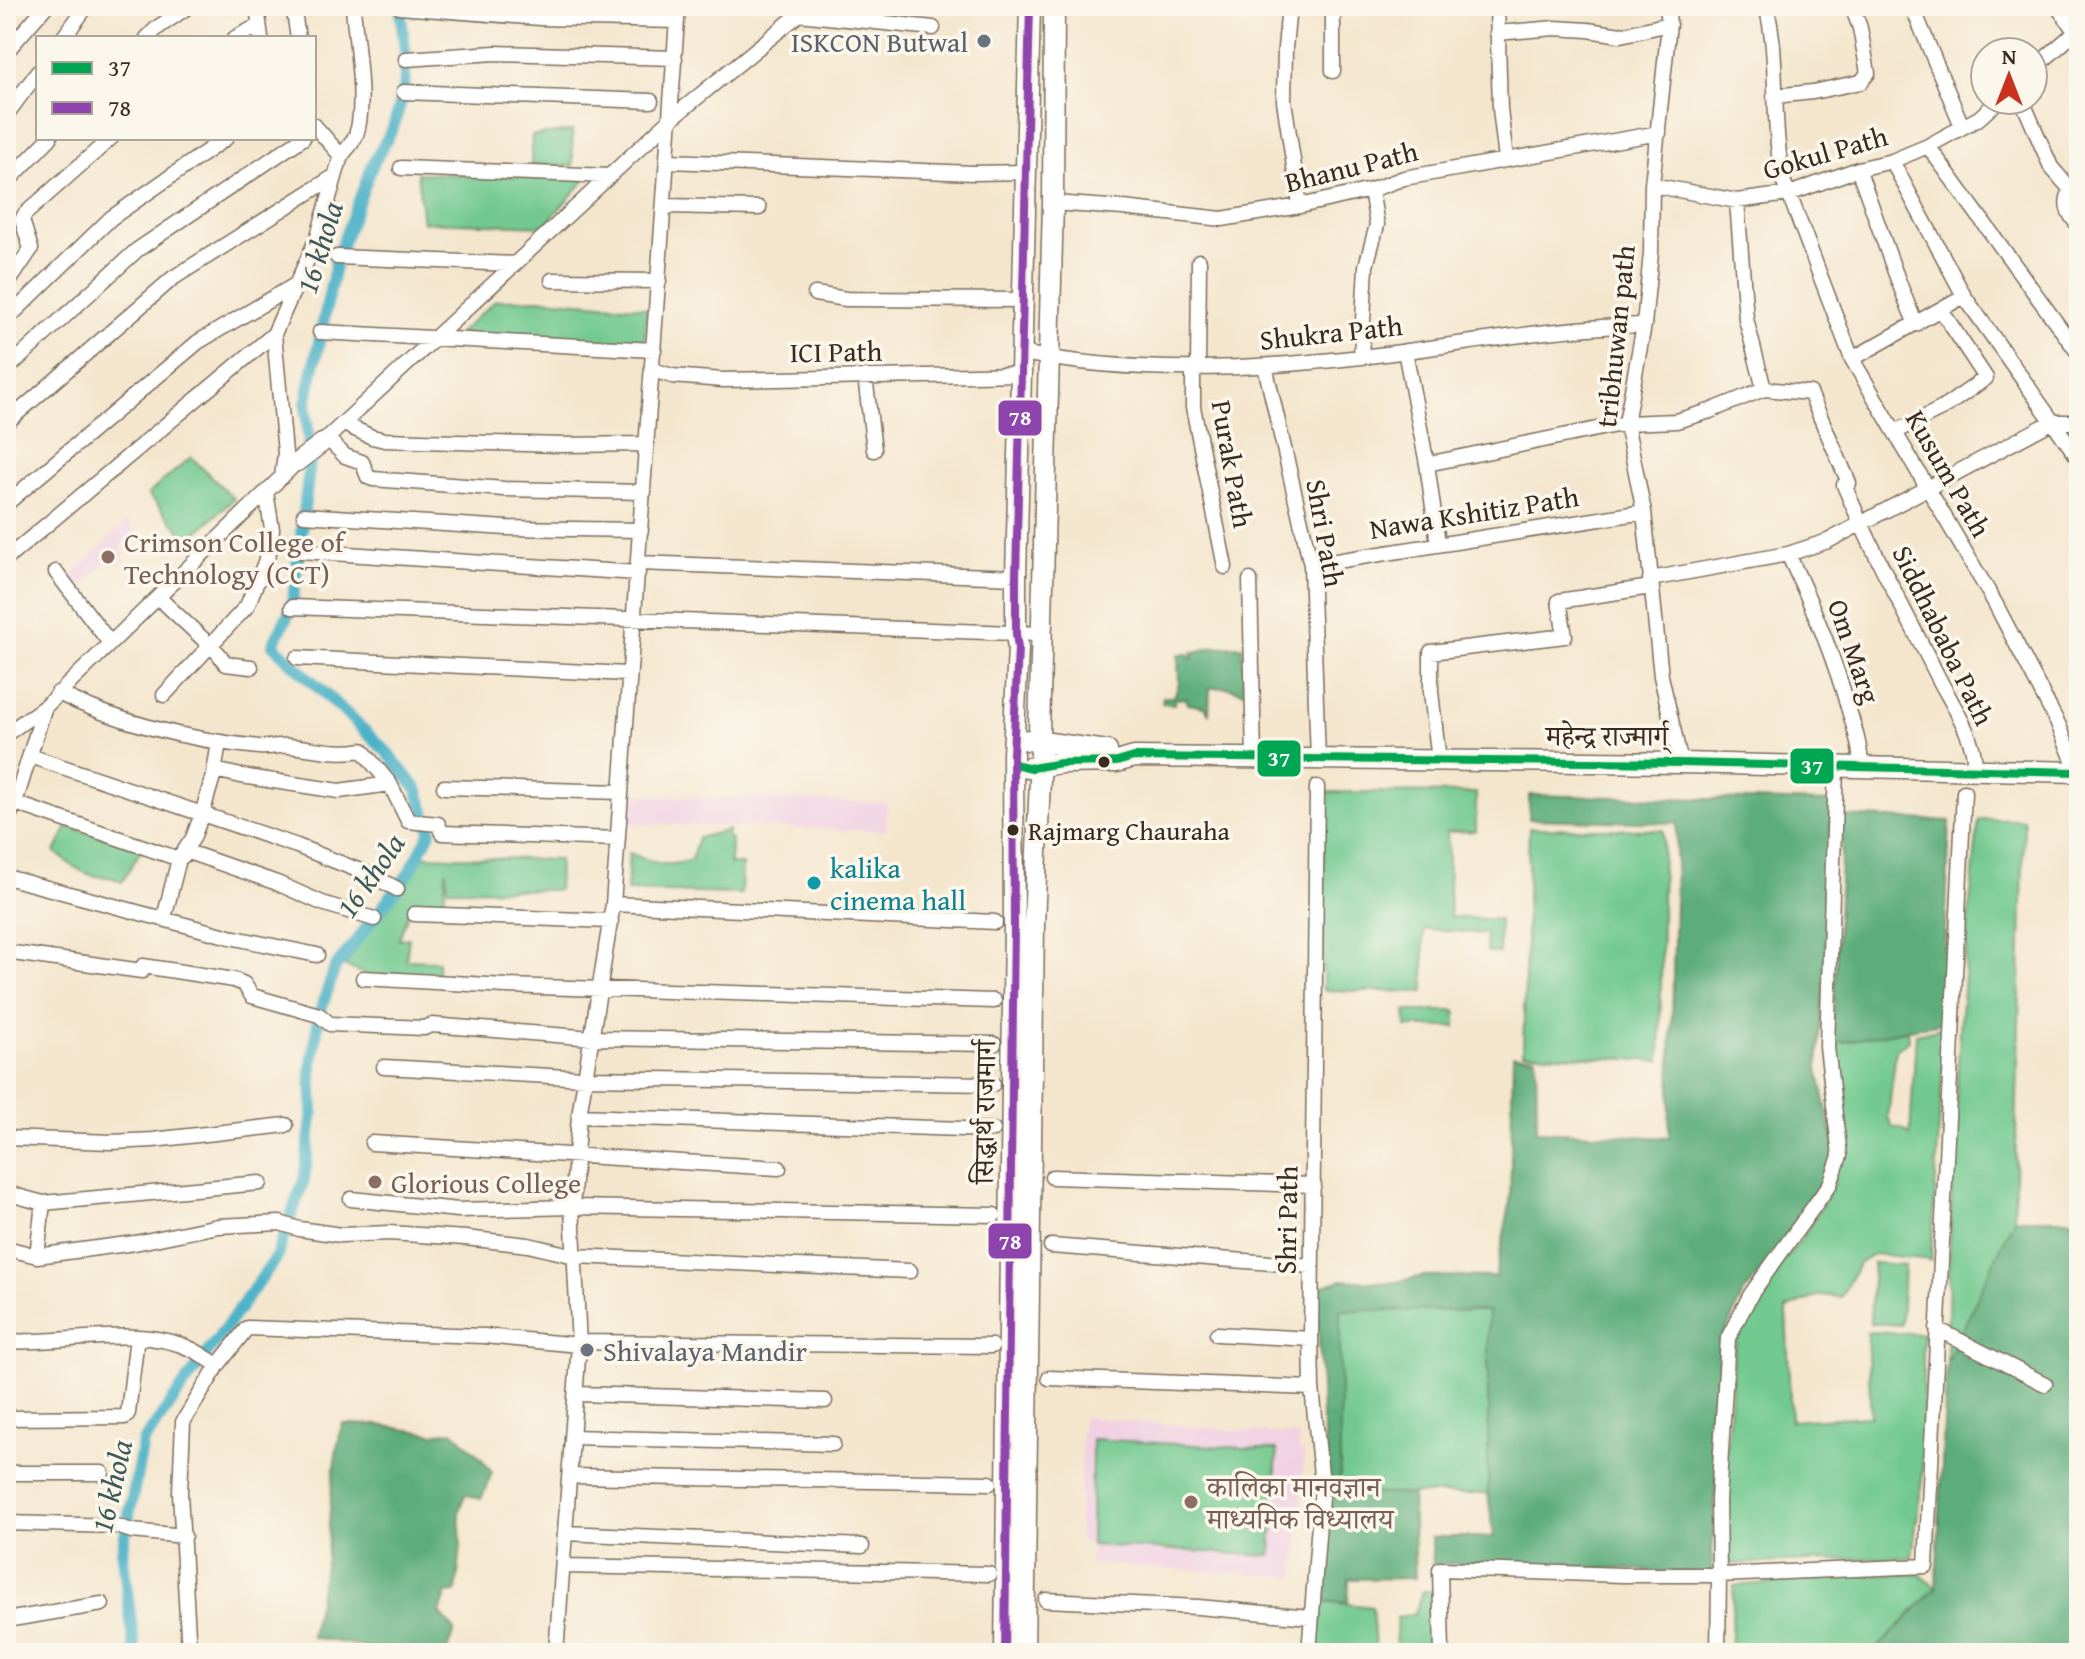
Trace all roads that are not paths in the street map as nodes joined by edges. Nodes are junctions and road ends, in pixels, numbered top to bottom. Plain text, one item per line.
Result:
1 (46, 6) edge
2 (87, 6) edge
3 (189, 6) edge
4 (257, 6) edge
5 (293, 6) edge
6 (353, 6) edge
7 (1030, 6) edge
8 (1054, 6) edge
9 (1289, 6) edge
10 (1333, 6) edge
11 (1497, 6) edge
12 (1667, 6) edge
13 (1766, 6) edge
14 (1852, 6) edge
15 (1912, 6) edge
16 (2057, 6) edge
17 (400, 7) edge
18 (804, 10) edge
19 (678, 14) edge
20 (1669, 24) junction
21 (933, 28) dead end
22 (2077, 30) edge
23 (260, 32) edge
24 (1497, 33) junction
25 (64, 36) edge
26 (149, 36) edge
27 (298, 36) edge
28 (6, 52) edge
29 (2049, 55) edge
30 (675, 58) junction
31 (406, 59) dead end
32 (1333, 71) dead end
33 (36, 75) edge
34 (404, 92) dead end
35 (1774, 96) junction
36 (651, 101) dead end
37 (6, 115) edge
38 (1981, 116) edge
39 (2029, 116) edge
40 (672, 118) junction
41 (1962, 126) junction
42 (316, 129) edge
43 (1659, 133) junction
44 (48, 140) edge
45 (109, 140) edge
46 (223, 140) edge
47 (300, 140) edge
48 (1928, 146) junction
49 (341, 156) junction
50 (1506, 159) junction
51 (668, 161) junction
52 (1892, 161) junction
53 (401, 168) dead end
54 (1858, 169) junction
55 (1026, 172) junction
56 (335, 176) junction
57 (610, 176) junction
58 (6, 183) edge
59 (1652, 185) junction
60 (2075, 187) edge
61 (1371, 190) junction
62 (1789, 194) junction
63 (1737, 201) junction
64 (1053, 203) junction
65 (665, 206) junction
66 (1300, 206) junction
67 (759, 208) dead end
68 (2079, 226) edge
69 (337, 257) dead end
70 (1199, 261) dead end
71 (515, 264) junction
72 (552, 280) dead end
73 (659, 281) junction
74 (296, 285) junction
75 (6, 286) edge
76 (815, 294) dead end
77 (1964, 296) junction
78 (1024, 300) junction
79 (1941, 310) junction
80 (6, 320) edge
81 (1916, 324) junction
82 (1644, 325) junction
83 (320, 332) dead end
84 (274, 334) junction
85 (437, 337) junction
86 (654, 350) junction
87 (1405, 351) junction
88 (1022, 353) junction
89 (2079, 354) edge
90 (1361, 357) junction
91 (1048, 358) junction
92 (1852, 359) junction
93 (1265, 366) junction
94 (6, 370) edge
95 (653, 370) junction
96 (1196, 370) junction
97 (1022, 374) junction
98 (865, 376) junction
99 (1764, 389) junction
100 (2052, 422) junction
101 (2079, 422) edge
102 (6, 423) edge
103 (1626, 423) junction
104 (344, 424) junction
105 (1895, 432) junction
106 (325, 441) junction
107 (647, 444) junction
108 (874, 450) dead end
109 (2079, 459) edge
110 (297, 462) joint
111 (1427, 464) junction
112 (282, 477) junction
113 (1930, 489) junction
114 (266, 492) junction
115 (644, 492) junction
116 (6, 504) edge
117 (1644, 512) junction
118 (304, 515) dead end
119 (1861, 524) junction
120 (641, 530) junction
121 (1438, 543) junction
122 (301, 551) dead end
123 (1788, 554) junction
124 (6, 559) edge
125 (1311, 565) junction
126 (1225, 567) dead end
127 (638, 568) junction
128 (56, 572) dead end
129 (1016, 577) junction
130 (1250, 580) dead end
131 (1650, 583) junction
132 (158, 597) junction
133 (292, 607) dead end
134 (634, 621) junction
135 (1016, 634) junction
136 (1041, 634) junction
137 (110, 643) junction
138 (211, 646) junction
139 (297, 658) dead end
140 (251, 667) dead end
141 (628, 674) junction
142 (58, 693) junction
143 (164, 695) dead end
144 (46, 706) junction
145 (8, 728) edge
146 (219, 742) junction
147 (1015, 742) junction
148 (1039, 742) junction
149 (30, 756) junction
150 (1134, 757) junction
151 (1254, 759) junction
152 (1318, 759) junction
153 (1439, 761) junction
154 (1681, 763) junction
155 (1014, 764) junction
156 (1039, 766) junction
157 (1836, 768) junction
158 (1861, 768) junction
159 (215, 770) junction
160 (1975, 770) junction
161 (2079, 772) edge
162 (390, 784) junction
163 (444, 787) dead end
164 (1317, 787) dead end
165 (621, 792) junction
166 (1964, 792) dead end
167 (15, 803) junction
168 (202, 814) junction
169 (6, 823) edge
170 (618, 839) junction
171 (179, 859) junction
172 (6, 877) edge
173 (397, 889) dead end
174 (613, 904) junction
175 (414, 914) dead end
176 (164, 918) junction
177 (374, 919) dead end
178 (611, 921) junction
179 (995, 922) dead end
180 (6, 952) edge
181 (317, 955) dead end
182 (363, 978) dead end
183 (600, 989) junction
184 (994, 1001) dead end
185 (593, 1038) junction
186 (994, 1044) dead end
187 (384, 1067) dead end
188 (586, 1078) junction
189 (993, 1084) dead end
190 (579, 1116) junction
191 (286, 1125) dead end
192 (993, 1130) dead end
193 (6, 1138) edge
194 (372, 1143) dead end
195 (577, 1154) junction
196 (779, 1168) dead end
197 (1052, 1177) dead end
198 (260, 1183) dead end
199 (1314, 1185) junction
200 (6, 1193) edge
201 (351, 1199) dead end
202 (43, 1203) junction
203 (572, 1207) junction
204 (994, 1215) dead end
205 (1051, 1246) dead end
206 (6, 1248) edge
207 (37, 1256) junction
208 (575, 1256) junction
209 (1311, 1266) junction
210 (910, 1271) dead end
211 (1937, 1329) junction
212 (1217, 1334) dead end
213 (137, 1337) junction
214 (1311, 1339) junction
215 (6, 1341) edge
216 (579, 1344) junction
217 (992, 1346) dead end
218 (212, 1362) junction
219 (1049, 1378) dead end
220 (2045, 1384) dead end
221 (1312, 1388) junction
222 (576, 1394) junction
223 (825, 1401) dead end
224 (6, 1418) edge
225 (572, 1437) junction
226 (833, 1444) dead end
227 (6, 1473) edge
228 (102, 1473) dead end
229 (570, 1476) junction
230 (990, 1483) dead end
231 (6, 1523) edge
232 (565, 1533) junction
233 (184, 1536) junction
234 (862, 1546) dead end
235 (563, 1566) junction
236 (989, 1574) dead end
237 (1719, 1575) junction
238 (1046, 1600) dead end
239 (102, 1604) dead end
240 (1310, 1617) junction
241 (6, 1620) edge
242 (189, 1653) edge
243 (556, 1653) edge
244 (1005, 1653) edge
245 (1024, 1653) edge
246 (1309, 1653) edge
247 (1442, 1653) edge
248 (1718, 1653) edge

1 - 28 street
2 - 25 street
3 - 26 street
4 - 23 street
5 - 27 street
6 - 49 street
7 - 55 highway, सिद्धार्थ राजमार्ग
8 - 64 highway, सिद्धार्थ राजमार्ग
9 - 66 street
10 - 32 street
11 - 24 street
12 - 20 street, tribhuwan path
13 - 35 street, Kusum Path
14 - 35 street
15 - 41 street
16 - 22 street
17 - 19 street
18 - 21 street
18 - 40 street
19 - 30 street
20 - 24 street
20 - 43 street, tribhuwan path
22 - 29 street
24 - 50 street
30 - 31 street
30 - 40 street
33 - 37 street
34 - 36 street
35 - 62 street, Kusum Path
38 - 41 street, Gokul Path
39 - 60 street
40 - 51 street
40 - 57 street
41 - 48 street, Gokul Path
42 - 49 street
43 - 50 street, Bhanu Path
43 - 59 street, tribhuwan path
44 - 58 street
45 - 75 street
46 - 80 street
47 - 94 street
48 - 52 street, Gokul Path
48 - 89 street
49 - 56 street
50 - 61 street, Bhanu Path
51 - 55 street
51 - 65 street
52 - 54 street, Gokul Path
52 - 77 street
53 - 57 street
54 - 62 street, Gokul Path
54 - 81 street
55 - 78 highway, सिद्धार्थ राजमार्ग
56 - 74 street
56 - 102 street
57 - 71 street
59 - 63 street, Gokul Path
59 - 82 street, tribhuwan path
60 - 68 street
61 - 66 street, Bhanu Path
61 - 90 street
62 - 63 street, Gokul Path
62 - 92 street, Kusum Path
63 - 99 street
64 - 66 street, Bhanu Path
64 - 91 highway, सिद्धार्थ राजमार्ग
65 - 67 street
65 - 73 street
69 - 71 street
70 - 96 street, Purak Path
71 - 85 street
72 - 73 street
73 - 86 street
74 - 84 street
74 - 116 street
76 - 78 street
77 - 79 street
77 - 100 street
78 - 88 highway, सिद्धार्थ राजमार्ग
79 - 81 street
79 - 105 street
81 - 92 street
82 - 87 street, Shukra Path
82 - 103 street, tribhuwan path
83 - 85 street
84 - 112 street
84 - 124 street
85 - 86 street
85 - 104 street
86 - 95 street
87 - 90 street, Shukra Path
87 - 111 street
88 - 91 street, Shukra Path
88 - 97 highway, सिद्धार्थ राजमार्ग
90 - 93 street, Shukra Path
91 - 96 street, Shukra Path
91 - 136 highway, सिद्धार्थ राजमार्ग
92 - 105 street, Kusum Path
93 - 96 street, Shukra Path
93 - 125 street, Shri Path
95 - 98 street, ICI Path
95 - 107 street
96 - 126 street, Purak Path
97 - 98 street, ICI Path
97 - 129 highway, सिद्धार्थ राजमार्ग
98 - 108 street
99 - 103 street
99 - 119 street, Siddhababa Path
100 - 101 street
100 - 109 street
100 - 113 street
103 - 111 street
103 - 117 street, tribhuwan path
104 - 106 street
104 - 107 street
105 - 113 street, Kusum Path
106 - 110 main road
106 - 115 street
107 - 115 street
110 - 112 street
111 - 121 street
112 - 114 street
113 - 119 street
113 - 161 street, Kusum Path
114 - 132 street
114 - 138 street
115 - 120 street
117 - 121 street, Nawa Kshitiz Path
117 - 131 street, tribhuwan path
118 - 120 street
119 - 123 street
119 - 160 street, Siddhababa Path
120 - 127 street
121 - 125 street, Nawa Kshitiz Path
122 - 127 street
123 - 131 street
123 - 158 street, Om Marg
125 - 152 street, Shri Path
127 - 129 street
127 - 134 street
128 - 137 street
129 - 135 highway, सिद्धार्थ राजमार्ग
130 - 151 street
131 - 153 street
131 - 154 street, tribhuwan path
132 - 137 street
132 - 138 street
133 - 134 street
134 - 135 street
134 - 141 street
135 - 136 street
135 - 147 highway, सिद्धार्थ राजमार्ग
136 - 148 highway, सिद्धार्थ राजमार्ग
137 - 142 street
138 - 140 street
138 - 143 street
139 - 141 street
141 - 165 street
142 - 144 street
142 - 146 street
144 - 145 street
144 - 149 street
146 - 159 street
146 - 162 street
147 - 148 highway, महेन्द्र राज्मार्ग्
147 - 155 highway, सिद्धार्थ राजमार्ग
148 - 150 highway, महेन्द्र राज्मार्ग्
148 - 156 highway, सिद्धार्थ राजमार्ग
149 - 167 street
149 - 168 street
150 - 151 highway, महेन्द्र राज्मार्ग्
150 - 156 highway, महेन्द्र राज्मार्ग्
151 - 152 highway, महेन्द्र राज्मार्ग्
152 - 153 highway, महेन्द्र राज्मार्ग्
153 - 154 highway, महेन्द्र राज्मार्ग्
154 - 157 highway, महेन्द्र राज्मार्ग्
155 - 156 highway, महेन्द्र राज्मार्ग्
155 - 244 highway, सिद्धार्थ राजमार्ग
156 - 245 highway, सिद्धार्थ राजमार्ग
157 - 158 highway, महेन्द्र राज्मार्ग्
157 - 237 street
158 - 160 highway, महेन्द्र राज्मार्ग्
159 - 162 street
159 - 168 street
160 - 161 highway, महेन्द्र राज्मार्ग्
162 - 170 street
163 - 165 street
164 - 199 street, Shri Path
165 - 170 street
166 - 211 street
167 - 169 street
167 - 171 street
168 - 171 street
168 - 173 street
170 - 174 street
171 - 176 street
171 - 177 street
172 - 176 street
174 - 178 street
174 - 179 street
175 - 178 street
176 - 181 street
178 - 183 street
180 - 185 street
182 - 183 street
183 - 184 street
183 - 185 street
185 - 186 street
185 - 188 street
187 - 188 street
188 - 189 street
188 - 190 street
190 - 192 street
190 - 195 street
191 - 193 street
194 - 195 street
195 - 196 street
195 - 203 street
197 - 199 street
198 - 202 street
199 - 209 street, Shri Path
200 - 202 street
201 - 203 street
202 - 207 street
203 - 204 street
203 - 208 street
205 - 209 street
206 - 207 street
207 - 208 street
208 - 210 street
208 - 216 street
209 - 214 street, Shri Path
211 - 220 street
211 - 237 street
212 - 214 street
213 - 215 street
213 - 218 street
213 - 224 street
214 - 221 street, Shri Path
216 - 217 street
216 - 218 street
216 - 222 street
218 - 233 street
219 - 221 street
221 - 240 street, Shri Path
222 - 223 street
222 - 225 street
225 - 226 street
225 - 229 street
227 - 228 street
229 - 230 street
229 - 232 street
231 - 233 street
232 - 234 street
232 - 235 street
233 - 242 street
235 - 236 street
235 - 243 street
237 - 247 street
237 - 248 street
238 - 240 street
239 - 241 street
240 - 246 street, Shri Path

